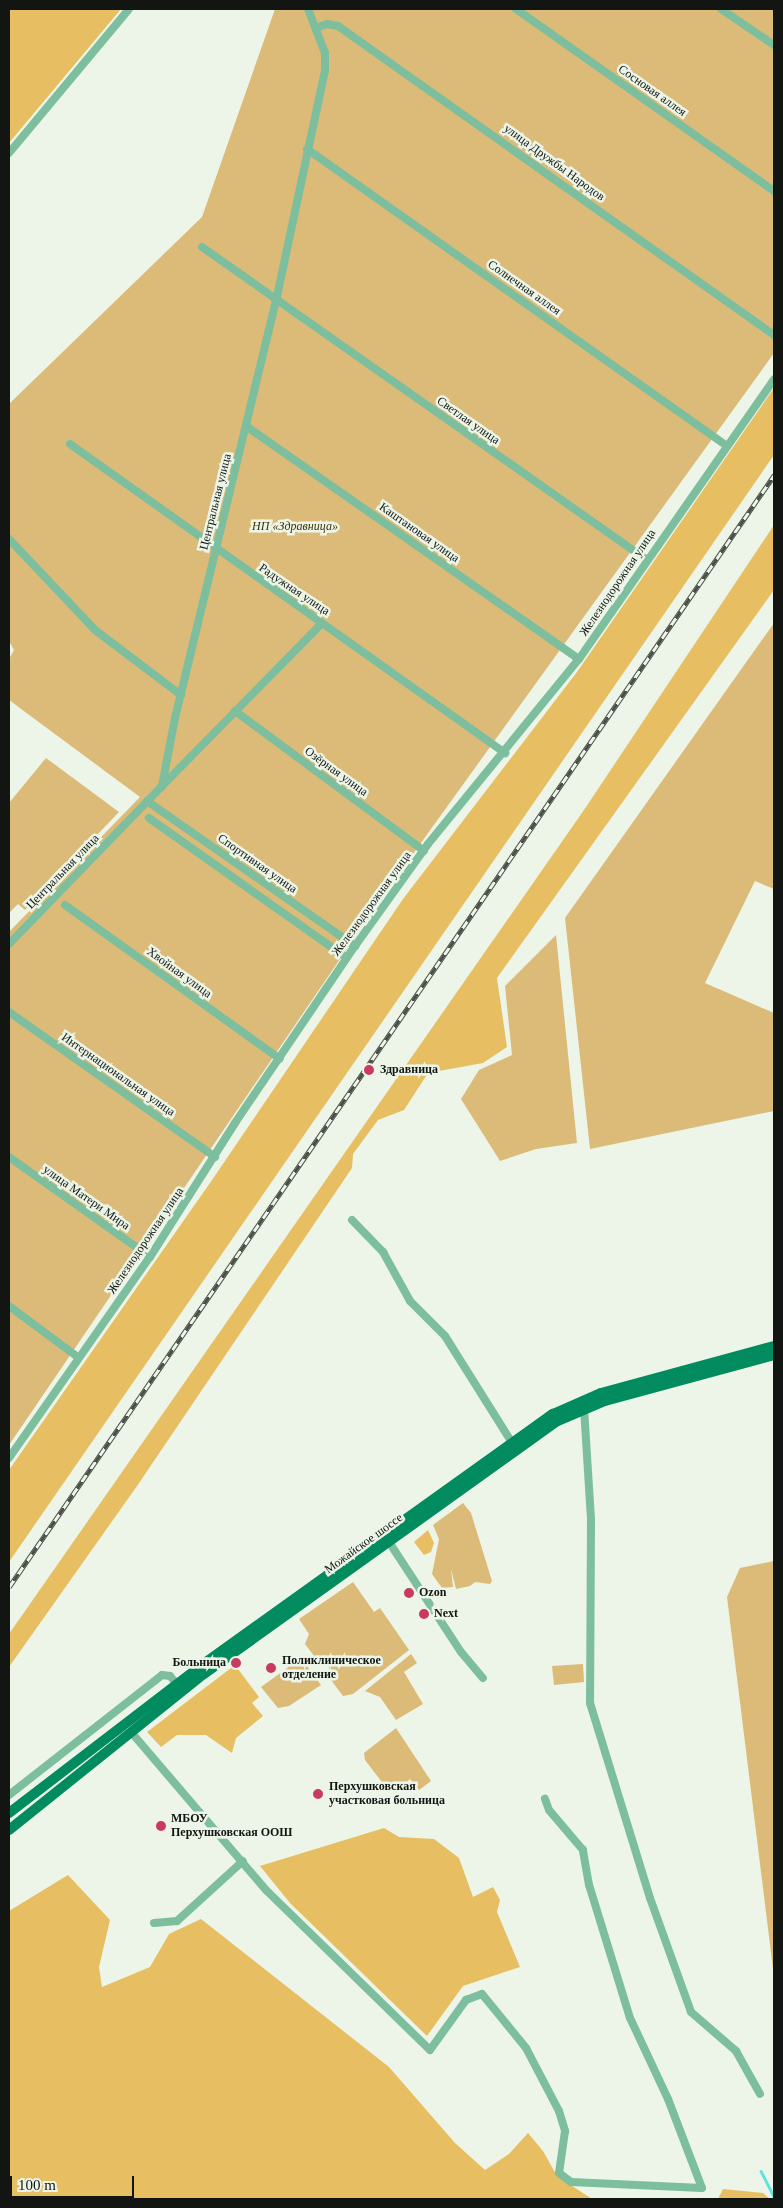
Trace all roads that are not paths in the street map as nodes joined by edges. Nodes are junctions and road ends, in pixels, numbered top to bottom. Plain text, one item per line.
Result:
1 (129, 9) edge
2 (308, 9) edge
3 (516, 9) edge
4 (721, 9) edge
5 (316, 28) junction
6 (774, 45) edge
7 (308, 148) junction
8 (9, 153) edge
9 (774, 191) edge
10 (202, 247) dead end
11 (276, 301) junction
12 (774, 334) edge
13 (774, 379) edge
14 (246, 426) junction
15 (70, 444) dead end
16 (727, 446) junction
17 (9, 539) edge
18 (216, 550) junction
19 (647, 560) junction
20 (322, 623) junction
21 (579, 659) junction
22 (181, 696) junction
23 (235, 711) junction
24 (505, 753) junction
25 (162, 786) junction
26 (147, 801) junction
27 (149, 818) dead end
28 (424, 851) junction
29 (65, 905) dead end
30 (9, 944) edge
31 (354, 946) junction
32 (346, 958) junction
33 (9, 1012) edge
34 (280, 1059) junction
35 (9, 1157) edge
36 (215, 1157) junction
37 (352, 1220) dead end
38 (150, 1256) junction
39 (9, 1306) edge
40 (774, 1346) edge
41 (774, 1355) edge
42 (80, 1358) junction
43 (584, 1408) junction
44 (9, 1441) edge
45 (512, 1443) junction
46 (17, 1447) junction
47 (9, 1458) edge
48 (389, 1542) junction
49 (483, 1678) dead end
50 (177, 1684) junction
51 (131, 1732) junction
52 (9, 1795) edge
53 (545, 1799) dead end
54 (9, 1813) edge
55 (9, 1830) edge
56 (243, 1861) junction
57 (154, 1924) dead end
58 (760, 2094) dead end

1 - 8 street
2 - 5 street, Центральная улица
3 - 9 street, Сосновая аллея
4 - 6 street
5 - 7 street, Центральная улица
5 - 12 street, улица Дружбы Народов
7 - 11 street, Центральная улица
7 - 16 street, Солнечная аллея
10 - 11 street, Светлая улица
11 - 14 street, Центральная улица
11 - 19 street, Светлая улица
13 - 16 street, Железнодорожная улица
14 - 18 street, Центральная улица
14 - 21 street, Каштановая улица
15 - 18 street, Радужная улица
16 - 19 street, Железнодорожная улица
17 - 22 street
18 - 20 street, Радужная улица
18 - 22 street, Центральная улица
19 - 21 street, Железнодорожная улица
20 - 23 street
20 - 24 street, Радужная улица
21 - 24 street, Железнодорожная улица
22 - 25 street, Центральная улица
23 - 25 street
23 - 28 street, Озёрная улица
24 - 28 street, Железнодорожная улица
25 - 26 street, Центральная улица
26 - 30 street, Центральная улица
26 - 31 street, Спортивная улица
27 - 32 street
28 - 31 street, Железнодорожная улица
29 - 34 street, Хвойная улица
31 - 32 street, Железнодорожная улица
32 - 34 street, Железнодорожная улица
33 - 36 street, Интернациональная улица
34 - 36 street, Железнодорожная улица
35 - 38 street, улица Матери Мира
36 - 38 street, Железнодорожная улица
37 - 45 street
38 - 42 street, Железнодорожная улица
39 - 42 street
40 - 45 main road, Можайское шоссе
41 - 43 main road, Можайское шоссе
42 - 46 street, Железнодорожная улица
43 - 48 main road, Можайское шоссе
43 - 58 street
44 - 46 street
45 - 50 main road, Можайское шоссе
46 - 47 street, Железнодорожная улица
48 - 49 street
48 - 51 main road, Можайское шоссе
50 - 52 street
50 - 54 main road, Можайское шоссе
51 - 55 main road, Можайское шоссе
51 - 56 street
53 - 56 street
56 - 57 street

